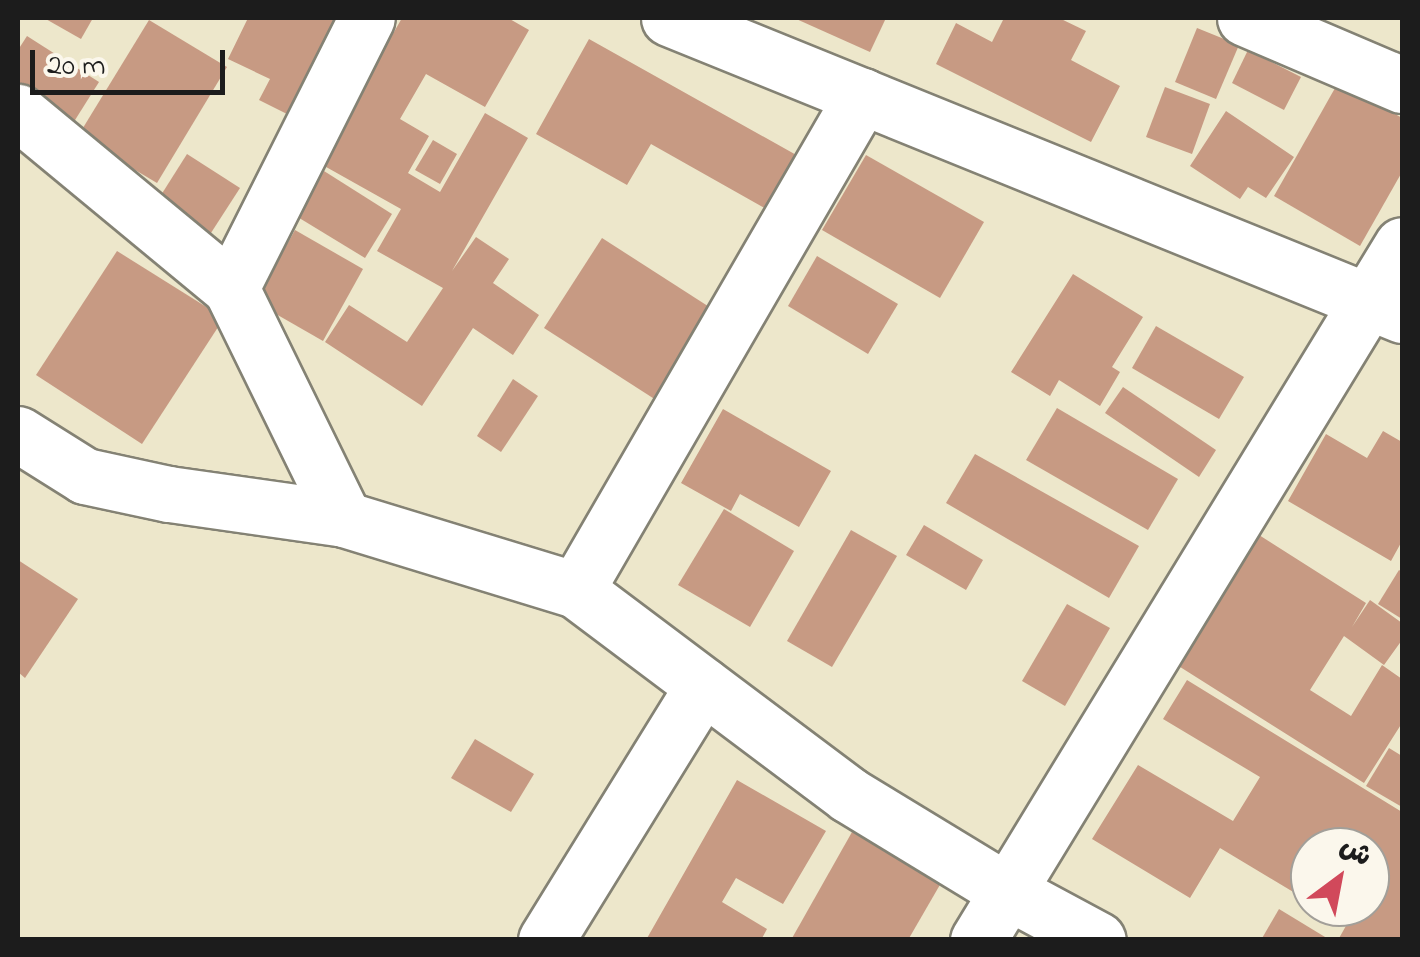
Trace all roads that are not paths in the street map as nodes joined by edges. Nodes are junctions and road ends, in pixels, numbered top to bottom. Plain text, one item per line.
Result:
1 (367, 18) edge
2 (668, 18) edge
3 (1245, 18) edge
4 (1402, 85) edge
5 (862, 96) junction
6 (18, 112) edge
7 (1402, 245) edge
8 (231, 288) junction
9 (1386, 308) edge
10 (18, 434) edge
11 (344, 519) junction
12 (576, 590) junction
13 (703, 686) junction
14 (1007, 891) junction
15 (546, 940) edge
16 (978, 940) edge
17 (1098, 940) edge

1 - 8 street
2 - 5 street
3 - 4 street
5 - 9 street
5 - 12 street
6 - 8 street
7 - 9 street
8 - 11 street
9 - 14 street
10 - 11 street
11 - 12 street
12 - 13 street
13 - 14 street
13 - 15 street
14 - 16 street
14 - 17 street

